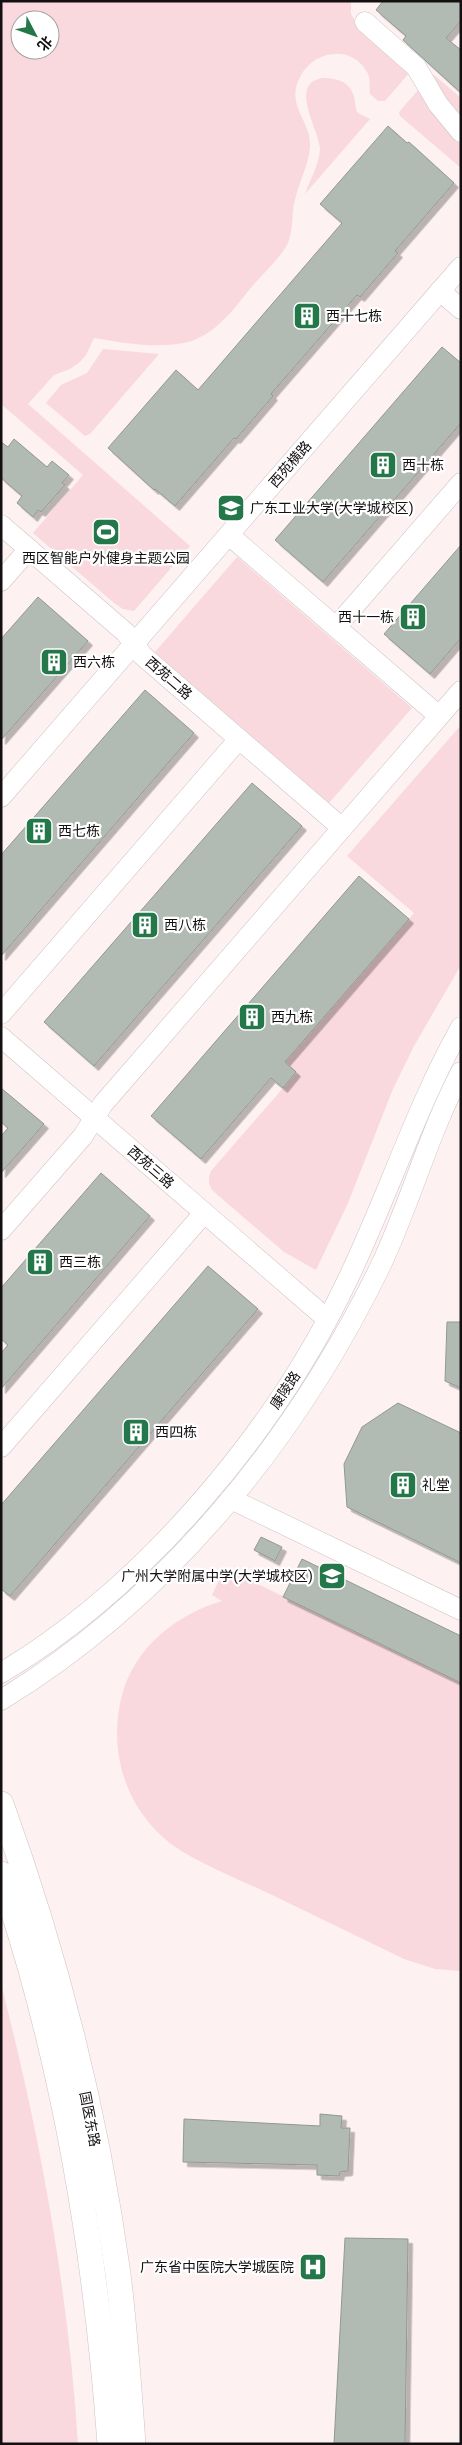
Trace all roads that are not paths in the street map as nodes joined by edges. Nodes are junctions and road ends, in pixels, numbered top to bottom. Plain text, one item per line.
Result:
1 (365, 22) dead end
2 (461, 132) edge
3 (461, 267) edge
4 (440, 291) junction
5 (461, 309) edge
6 (461, 483) edge
7 (1, 525) edge
8 (229, 535) junction
9 (29, 549) junction
10 (1, 581) edge
11 (336, 627) junction
12 (134, 644) junction
13 (461, 691) edge
14 (439, 716) junction
15 (240, 739) junction
16 (1, 797) edge
17 (342, 828) junction
18 (1, 1014) edge
19 (461, 1027) edge
20 (1, 1037) edge
21 (461, 1072) edge
22 (94, 1118) junction
23 (204, 1213) junction
24 (1, 1230) edge
25 (327, 1319) junction
26 (1, 1447) edge
27 (231, 1499) junction
28 (461, 1610) edge
29 (1, 1673) edge
30 (1, 1700) edge
31 (1, 1804) edge
32 (1, 1874) edge
33 (110, 2444) edge
34 (134, 2444) edge

1 - 2 street
3 - 4 street, 西苑横路
4 - 5 street
4 - 8 street, 西苑横路
6 - 11 street
7 - 9 street, 西苑二路
8 - 11 street
8 - 12 street, 西苑横路
9 - 10 street
9 - 12 street, 西苑二路
11 - 14 street
12 - 15 street, 西苑二路
12 - 16 street, 西苑横路
13 - 14 street
14 - 17 street
15 - 17 street, 西苑二路
15 - 18 street
17 - 22 street
19 - 25 street, 康陵路
20 - 22 street, 西苑三路
21 - 27 street, 康陵路
22 - 23 street, 西苑三路
22 - 24 street
23 - 25 street, 西苑三路
23 - 26 street
25 - 29 street, 康陵路
27 - 28 street
27 - 30 street, 康陵路
31 - 34 main road, 国医东路
32 - 33 main road, 国医东路

